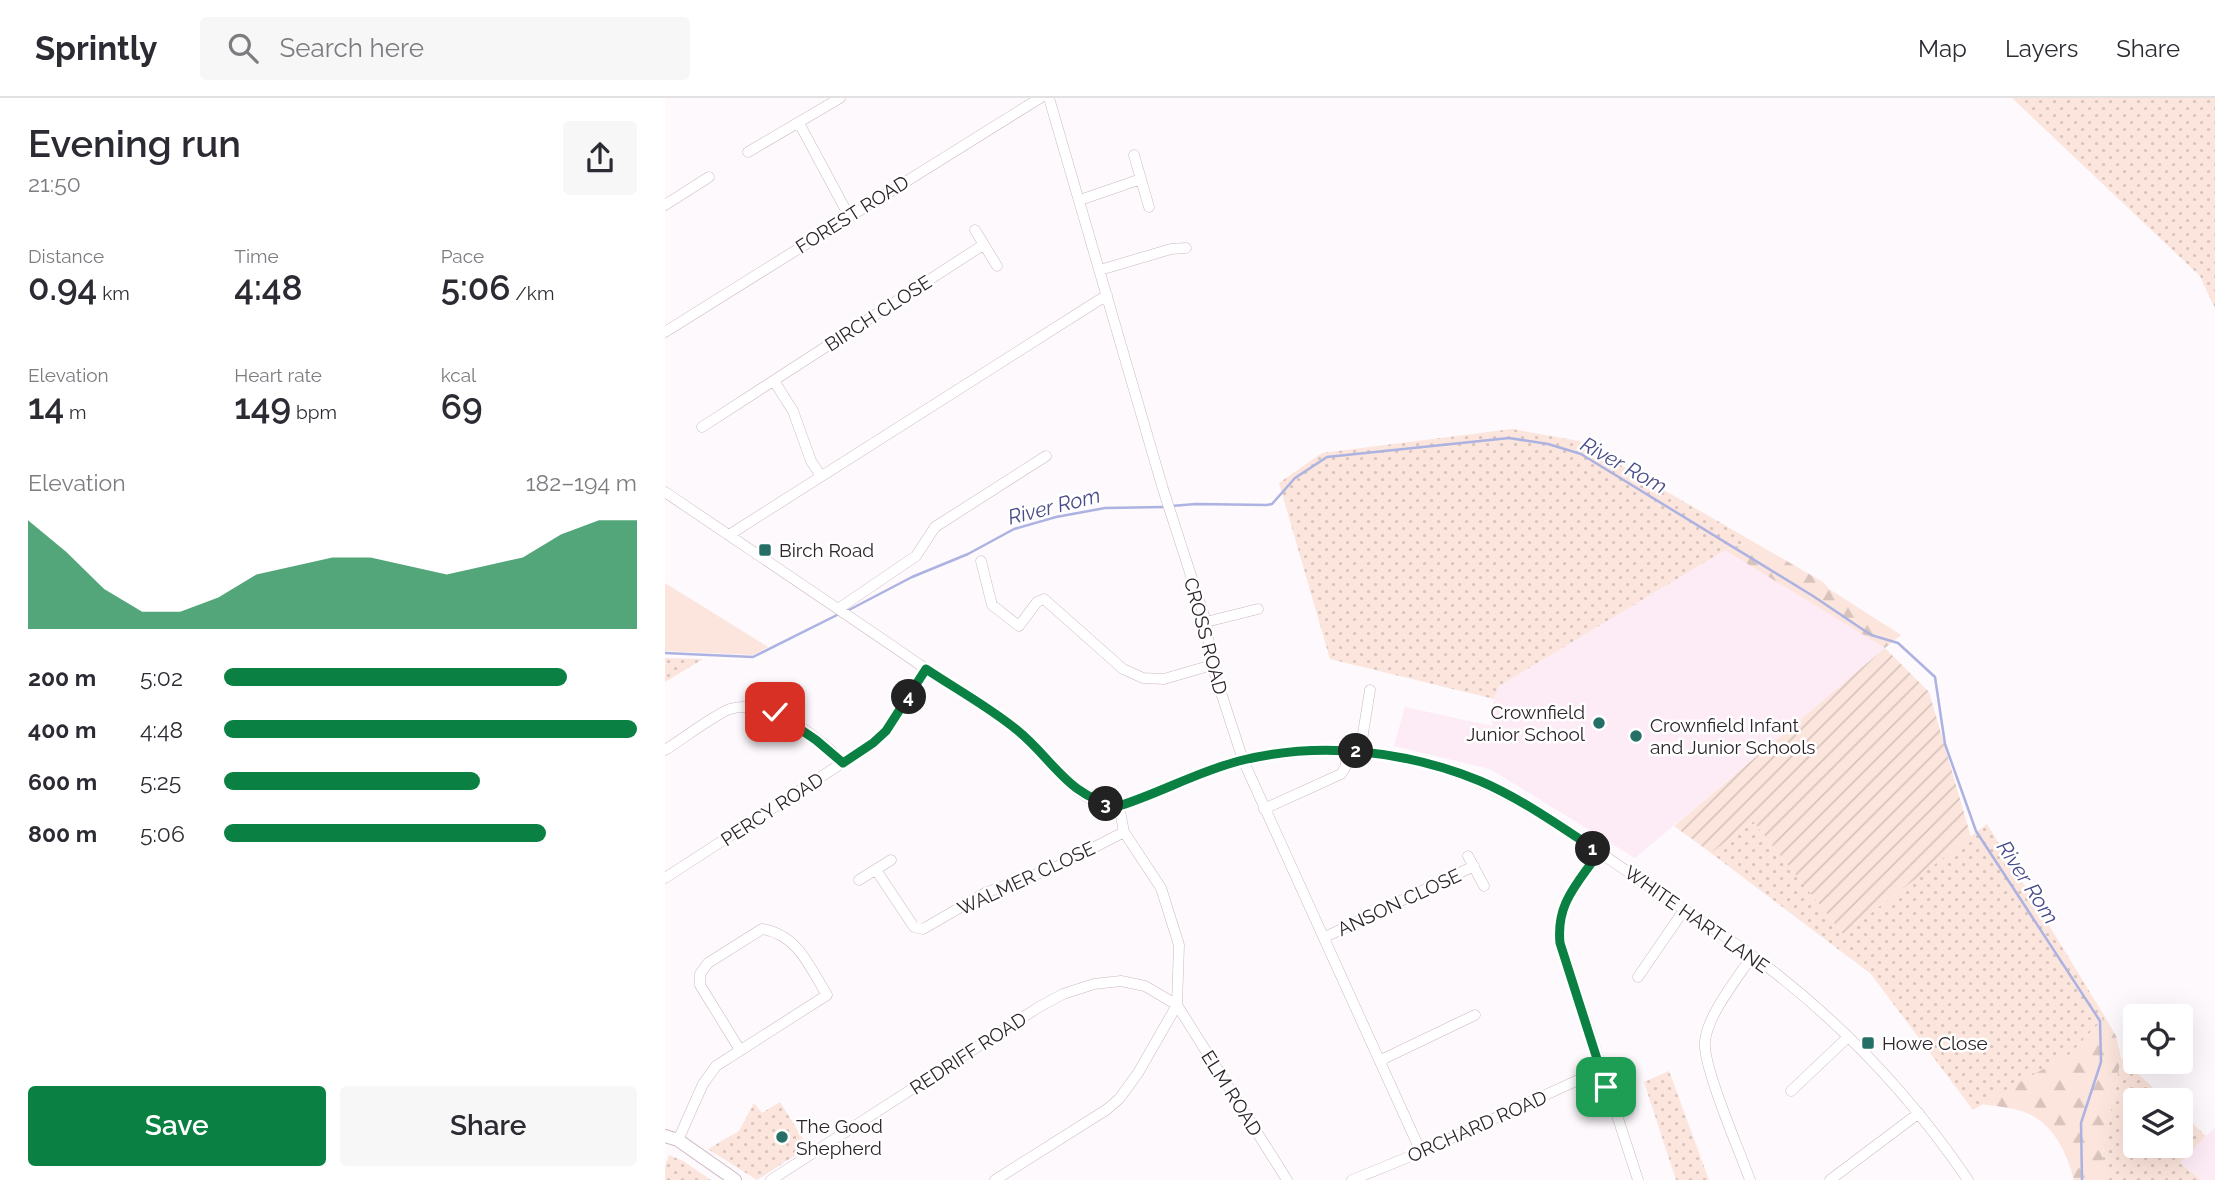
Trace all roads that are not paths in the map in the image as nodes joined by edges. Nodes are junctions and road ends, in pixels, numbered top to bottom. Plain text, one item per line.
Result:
1 (840, 98) edge
2 (1040, 98) edge
3 (1049, 98) edge
4 (799, 123) junction
5 (748, 152) dead end
6 (1134, 155) dead end
7 (709, 177) dead end
8 (1141, 179) junction
9 (1080, 200) junction
10 (665, 205) edge
11 (1149, 207) dead end
12 (849, 216) junction
13 (975, 230) dead end
14 (983, 245) junction
15 (1186, 248) dead end
16 (997, 266) dead end
17 (1100, 270) junction
18 (1107, 295) junction
19 (665, 332) edge
20 (773, 381) junction
21 (702, 427) dead end
22 (1046, 456) dead end
23 (821, 476) junction
24 (665, 492) edge
25 (729, 536) junction
26 (981, 561) dead end
27 (1258, 609) dead end
28 (843, 612) junction
29 (1206, 622) junction
30 (1212, 666) junction
31 (926, 669) junction
32 (1370, 690) dead end
33 (665, 750) edge
34 (1347, 750) junction
35 (1360, 752) junction
36 (1243, 760) junction
37 (843, 763) junction
38 (1119, 806) junction
39 (1263, 809) junction
40 (1124, 832) junction
41 (1599, 852) junction
42 (1468, 856) dead end
43 (891, 860) dead end
44 (1474, 866) junction
45 (876, 870) junction
46 (665, 878) edge
47 (859, 880) dead end
48 (1484, 886) dead end
49 (1684, 910) junction
50 (1325, 937) junction
51 (1752, 956) junction
52 (1638, 978) dead end
53 (1177, 1005) junction
54 (1475, 1014) dead end
55 (1848, 1037) junction
56 (740, 1050) junction
57 (1381, 1060) junction
58 (1600, 1070) junction
59 (1791, 1091) dead end
60 (1920, 1113) junction
61 (671, 1138) edge
62 (1421, 1152) junction
63 (1355, 1179) edge
64 (734, 1180) edge
65 (771, 1180) edge
66 (995, 1180) edge
67 (1287, 1180) edge
68 (1638, 1180) edge
69 (1750, 1180) edge
70 (1830, 1180) edge
71 (1968, 1180) edge

1 - 4 street
2 - 12 street, FOREST ROAD
3 - 9 street, CROSS ROAD
4 - 5 street
4 - 12 street
6 - 8 street
7 - 10 street
8 - 9 street
8 - 11 street
9 - 17 street, CROSS ROAD
12 - 19 street, FOREST ROAD
13 - 14 street
14 - 16 street
14 - 20 street, BIRCH CLOSE
15 - 17 street
17 - 18 street, CROSS ROAD
18 - 23 street
18 - 29 street, CROSS ROAD
20 - 21 street, BIRCH CLOSE
20 - 23 street
22 - 28 street
23 - 25 street
24 - 25 street
25 - 28 street
26 - 30 street
27 - 29 street
28 - 31 street
29 - 30 street, CROSS ROAD
30 - 36 street, CROSS ROAD
31 - 37 street, PERCY ROAD
31 - 38 street
32 - 35 street
33 - 37 street
34 - 35 street, WHITE HART LANE
34 - 36 street, WHITE HART LANE
34 - 39 street
35 - 41 street, WHITE HART LANE
36 - 38 street, WHITE HART LANE
36 - 39 street, CROSS ROAD
37 - 46 street, PERCY ROAD
38 - 40 street
39 - 50 street, CROSS ROAD
40 - 45 street, WALMER CLOSE
40 - 53 street
41 - 49 street, WHITE HART LANE
41 - 58 street
42 - 44 street, ANSON CLOSE
43 - 45 street
44 - 48 street, ANSON CLOSE
44 - 50 street, ANSON CLOSE
45 - 47 street
49 - 51 street, WHITE HART LANE
49 - 52 street
50 - 57 street, CROSS ROAD
51 - 55 street, WHITE HART LANE
51 - 69 street
53 - 65 street, REDRIFF ROAD
53 - 66 street
53 - 67 street, ELM ROAD
54 - 57 street
55 - 59 street
55 - 60 street, WHITE HART LANE
56 - 56 street
56 - 61 street
57 - 62 street, CROSS ROAD
58 - 62 street, ORCHARD ROAD
58 - 68 street
60 - 70 street
60 - 71 street, WHITE HART LANE
61 - 64 main road
62 - 63 street, ORCHARD ROAD

